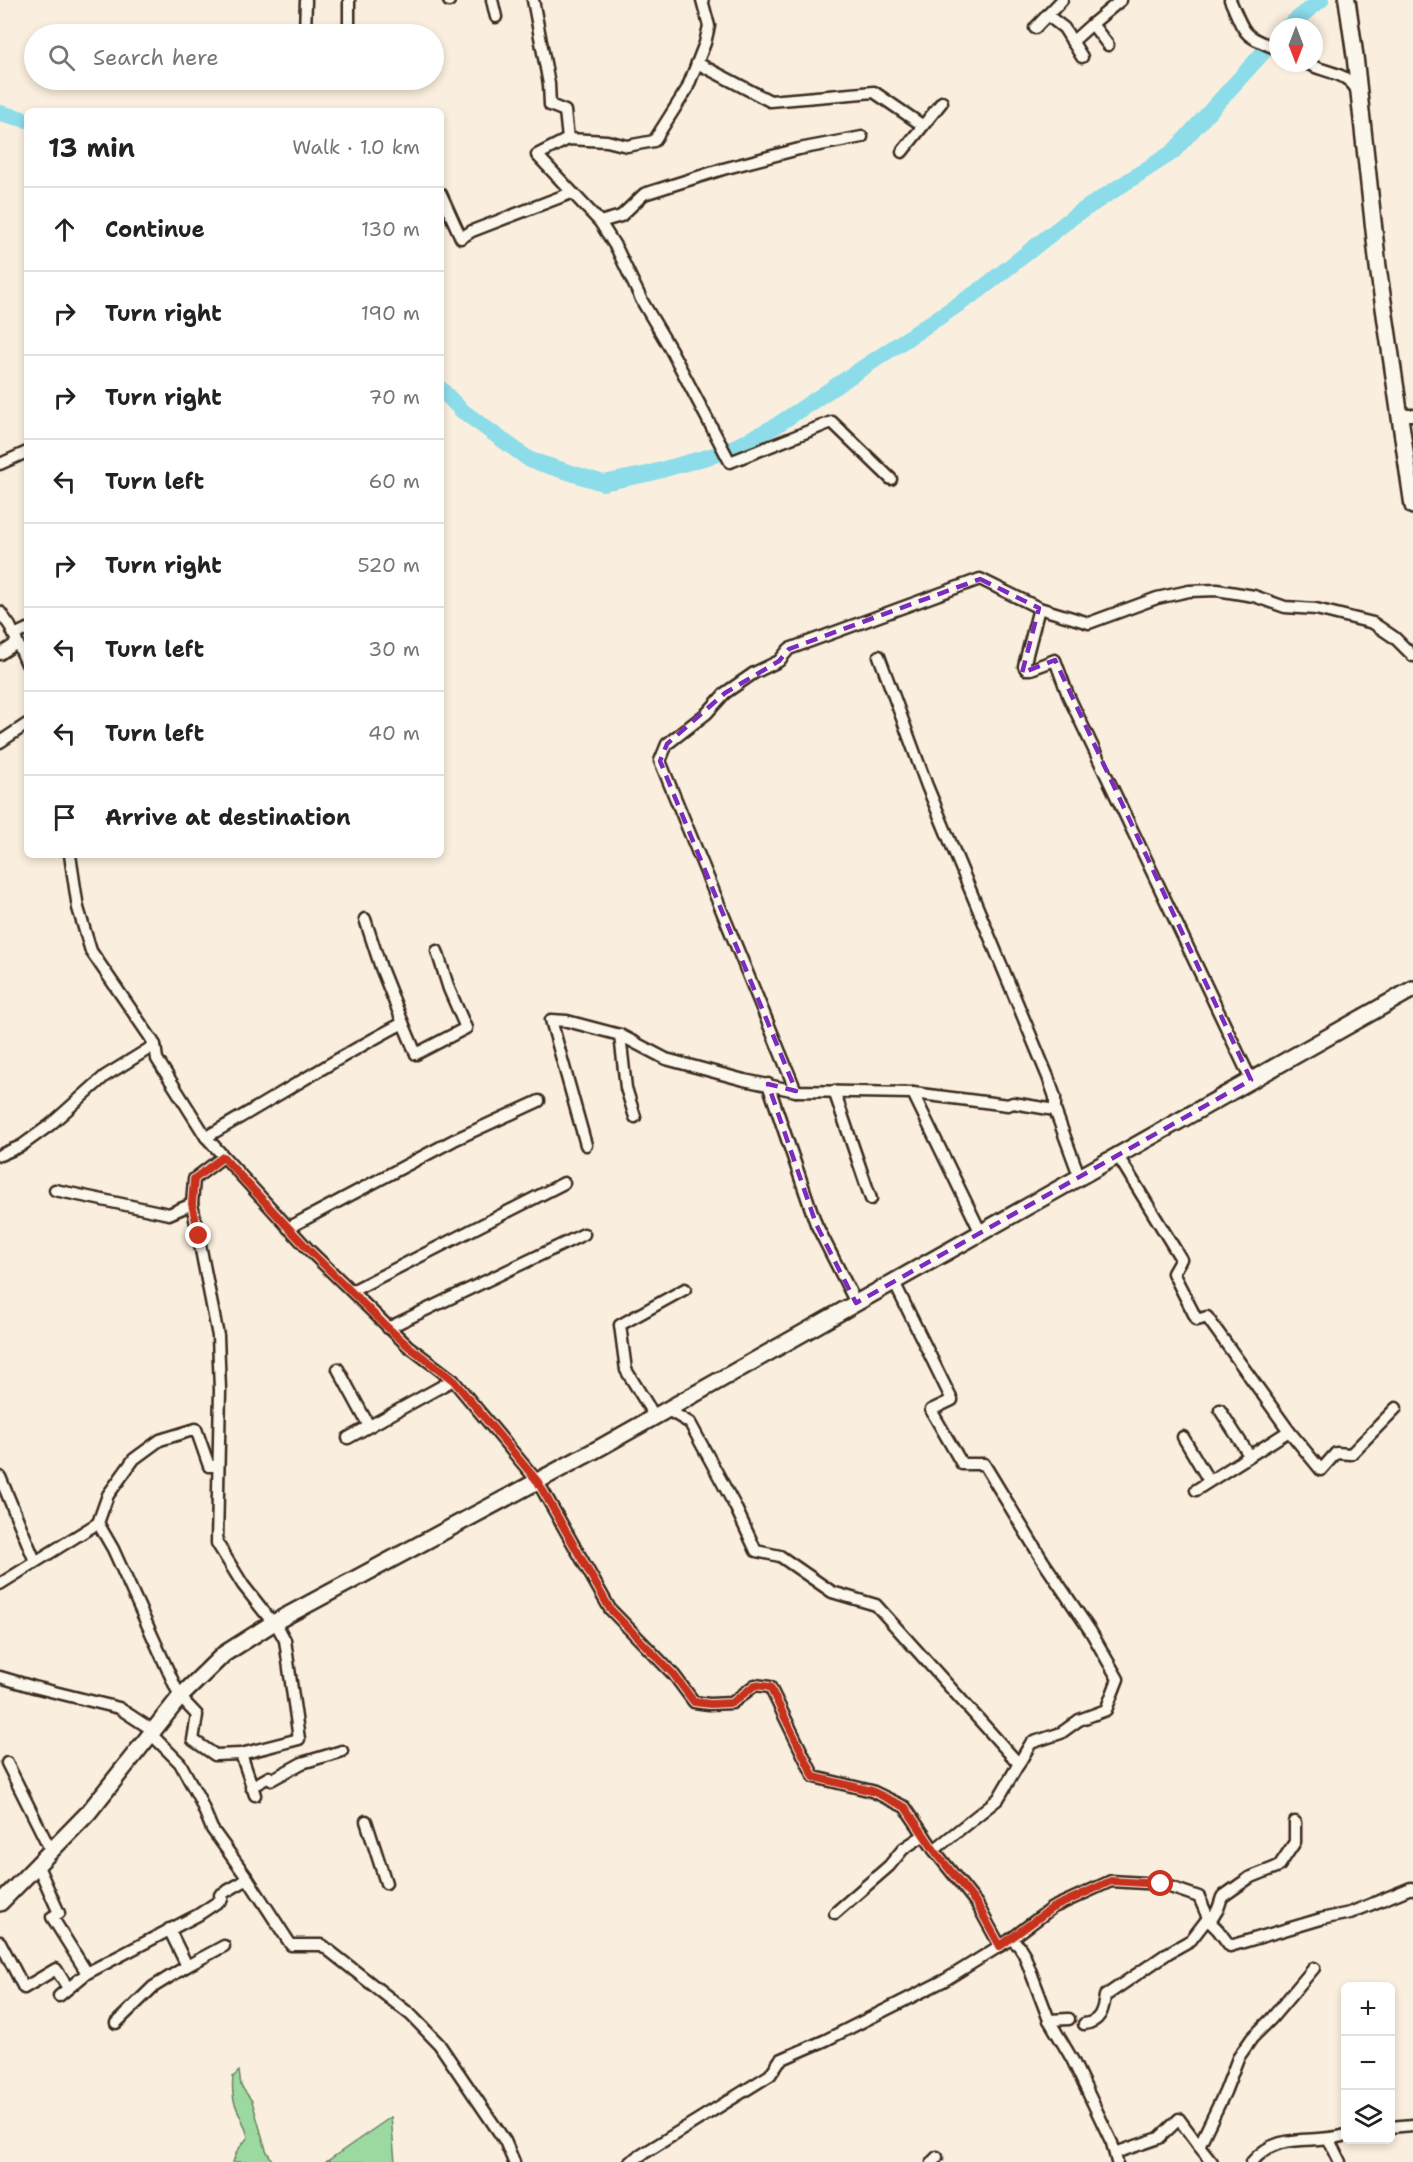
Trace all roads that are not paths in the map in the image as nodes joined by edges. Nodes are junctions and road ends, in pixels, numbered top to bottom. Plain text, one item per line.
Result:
1 (306, 0) edge
2 (349, 0) edge
3 (492, 0) edge
4 (533, 0) edge
5 (702, 0) edge
6 (1062, 0) edge
7 (1121, 0) edge
8 (1230, 0) edge
9 (1347, 0) edge
10 (1047, 15) junction
11 (496, 17) dead end
12 (305, 24) edge
13 (349, 24) edge
14 (1092, 24) junction
15 (1035, 28) dead end
16 (1072, 42) junction
17 (1108, 45) dead end
18 (1269, 45) edge
19 (1082, 57) dead end
20 (697, 63) junction
21 (1323, 70) edge
22 (1360, 97) junction
23 (942, 102) dead end
24 (922, 125) junction
25 (862, 137) dead end
26 (568, 139) junction
27 (902, 152) dead end
28 (571, 193) junction
29 (444, 201) edge
30 (600, 222) junction
31 (1406, 415) edge
32 (24, 453) edge
33 (0, 464) edge
34 (1410, 470) edge
35 (891, 479) dead end
36 (1413, 506) edge
37 (1040, 608) junction
38 (0, 612) edge
39 (24, 632) edge
40 (16, 639) junction
41 (0, 654) edge
42 (24, 656) edge
43 (879, 656) dead end
44 (1413, 656) edge
45 (24, 726) edge
46 (0, 742) edge
47 (70, 858) edge
48 (365, 919) dead end
49 (438, 951) dead end
50 (1413, 989) edge
51 (403, 1023) junction
52 (620, 1035) junction
53 (154, 1045) junction
54 (1251, 1080) junction
55 (768, 1084) junction
56 (796, 1091) junction
57 (834, 1091) junction
58 (913, 1093) junction
59 (538, 1101) dead end
60 (1055, 1110) junction
61 (635, 1117) dead end
62 (206, 1137) junction
63 (586, 1145) dead end
64 (0, 1155) edge
65 (1118, 1156) junction
66 (223, 1157) junction
67 (1080, 1178) junction
68 (564, 1183) dead end
69 (55, 1190) dead end
70 (872, 1199) dead end
71 (192, 1204) junction
72 (288, 1228) junction
73 (981, 1233) junction
74 (584, 1234) dead end
75 (894, 1282) junction
76 (685, 1289) dead end
77 (352, 1291) junction
78 (856, 1303) junction
79 (388, 1328) junction
80 (338, 1369) dead end
81 (453, 1380) junction
82 (1396, 1408) dead end
83 (1220, 1410) dead end
84 (661, 1413) junction
85 (369, 1426) junction
86 (1289, 1431) junction
87 (1183, 1437) dead end
88 (348, 1438) dead end
89 (1249, 1455) junction
90 (219, 1466) junction
91 (0, 1477) edge
92 (1209, 1481) junction
93 (538, 1482) junction
94 (1196, 1490) dead end
95 (98, 1523) junction
96 (35, 1561) junction
97 (0, 1584) edge
98 (274, 1623) junction
99 (0, 1677) edge
100 (180, 1698) junction
101 (153, 1733) junction
102 (342, 1751) dead end
103 (241, 1754) junction
104 (7, 1763) dead end
105 (1019, 1764) junction
106 (366, 1821) dead end
107 (1295, 1822) dead end
108 (924, 1835) junction
109 (934, 1850) junction
110 (51, 1851) junction
111 (37, 1864) junction
112 (248, 1879) junction
113 (386, 1883) dead end
114 (1412, 1888) edge
115 (0, 1903) edge
116 (835, 1913) dead end
117 (1209, 1920) junction
118 (169, 1929) junction
119 (1011, 1939) junction
120 (0, 1942) edge
121 (224, 1946) dead end
122 (1000, 1946) junction
123 (187, 1966) junction
124 (1314, 1968) dead end
125 (87, 1972) junction
126 (68, 1988) junction
127 (58, 1996) dead end
128 (1069, 2019) dead end
129 (1049, 2020) junction
130 (116, 2023) dead end
131 (1084, 2024) dead end
132 (1413, 2125) edge
133 (1395, 2127) edge
134 (1341, 2136) edge
135 (1329, 2140) junction
136 (1199, 2146) junction
137 (1116, 2158) edge
138 (514, 2162) edge
139 (630, 2162) edge
140 (1212, 2162) edge
141 (1252, 2162) edge
142 (1340, 2162) edge

1 - 12 street
2 - 13 street
3 - 11 street
4 - 26 street
5 - 20 street
6 - 10 street
7 - 14 street
8 - 18 street
9 - 22 main road
10 - 15 street
10 - 16 street
14 - 16 street
14 - 17 street
16 - 19 street
20 - 24 street
20 - 26 street
21 - 22 street
22 - 31 main road
23 - 24 street
24 - 27 street
25 - 30 street
26 - 28 street
28 - 29 street
28 - 30 street
30 - 35 street
31 - 34 main road
32 - 33 street
34 - 36 main road
37 - 44 street
37 - 54 street
37 - 56 street
38 - 40 street
39 - 40 street
40 - 41 street
40 - 42 street
43 - 60 street
45 - 46 street
47 - 53 street
48 - 51 street
49 - 51 street
50 - 54 main road
51 - 62 street
52 - 55 street
52 - 61 street
52 - 63 street
53 - 62 street
53 - 64 street
54 - 65 main road
55 - 56 street
55 - 78 street
56 - 57 street
57 - 58 street
57 - 70 street
58 - 60 street
58 - 73 street
59 - 72 street
60 - 67 street
62 - 66 street
65 - 67 main road
65 - 86 street
66 - 71 street
66 - 72 street
67 - 73 main road
68 - 77 street
69 - 71 street
71 - 90 street
72 - 77 street
73 - 75 main road
74 - 79 street
75 - 78 main road
75 - 105 street
76 - 84 street
77 - 79 street
78 - 84 main road
79 - 81 street
80 - 85 street
81 - 85 street
81 - 93 street
82 - 86 street
83 - 89 street
84 - 93 main road
84 - 105 street
85 - 88 street
86 - 89 street
87 - 92 street
89 - 92 street
90 - 95 street
90 - 98 street
91 - 96 street
92 - 94 street
93 - 98 main road
93 - 108 street
95 - 96 street
95 - 100 street
96 - 97 street
98 - 100 main road
98 - 103 street
99 - 101 street
100 - 101 main road
100 - 103 street
101 - 110 main road
101 - 112 street
102 - 103 street
104 - 110 street
105 - 109 street
106 - 113 street
107 - 117 street
108 - 109 street
108 - 116 street
109 - 122 street
110 - 111 main road
111 - 115 main road
111 - 125 street
112 - 118 street
112 - 138 street
114 - 117 street
117 - 119 street
117 - 131 street
118 - 123 street
118 - 125 street
119 - 122 street
119 - 129 street
120 - 126 street
121 - 123 street
122 - 139 street
123 - 130 street
124 - 136 street
125 - 126 street
126 - 127 street
128 - 129 street
129 - 137 street
132 - 133 street
134 - 135 street
135 - 141 street
135 - 142 street
136 - 137 street
136 - 140 street

